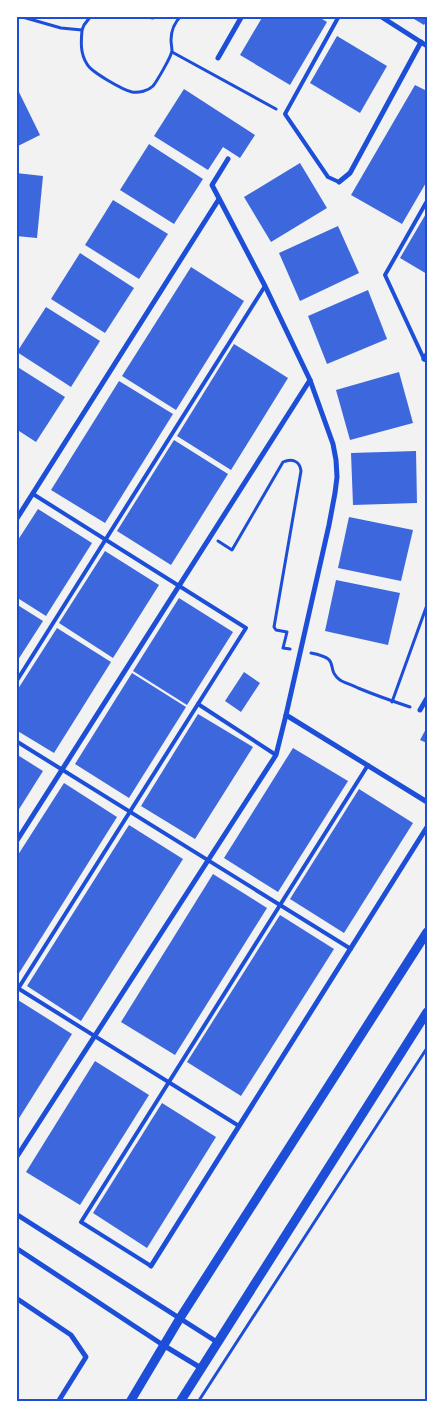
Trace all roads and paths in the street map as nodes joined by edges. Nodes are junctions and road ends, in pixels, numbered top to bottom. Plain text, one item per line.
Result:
1 (18, 16) edge
2 (91, 16) edge
3 (143, 16) edge
4 (156, 16) edge
5 (181, 16) edge
6 (242, 16) edge
7 (339, 16) edge
8 (380, 16) edge
9 (82, 30) junction
10 (421, 42) junction
11 (427, 46) edge
12 (172, 52) junction
13 (218, 58) dead end
14 (285, 114) junction
15 (228, 159) dead end
16 (339, 182) joint
17 (219, 199) junction
18 (427, 201) edge
19 (265, 286) junction
20 (426, 358) edge
21 (310, 380) junction
22 (33, 494) junction
23 (16, 520) edge
24 (210, 537) junction
25 (105, 540) junction
26 (179, 586) junction
27 (427, 586) edge
28 (427, 590) edge
29 (427, 605) edge
30 (301, 651) junction
31 (16, 682) edge
32 (427, 698) edge
33 (392, 702) junction
34 (198, 704) junction
35 (420, 710) joint
36 (286, 715) junction
37 (16, 741) edge
38 (276, 754) junction
39 (368, 765) junction
40 (62, 770) junction
41 (427, 802) edge
42 (130, 812) junction
43 (427, 827) edge
44 (16, 842) edge
45 (208, 860) junction
46 (280, 905) junction
47 (427, 932) edge
48 (350, 949) junction
49 (17, 989) edge
50 (427, 1012) edge
51 (94, 1036) junction
52 (427, 1048) edge
53 (169, 1083) junction
54 (239, 1126) junction
55 (16, 1158) edge
56 (16, 1214) edge
57 (16, 1248) edge
58 (151, 1266) joint
59 (16, 1298) edge
60 (180, 1318) junction
61 (217, 1342) junction
62 (163, 1345) junction
63 (201, 1368) junction
64 (58, 1402) edge
65 (130, 1402) edge
66 (180, 1402) edge
67 (198, 1402) edge

1 - 9 path
2 - 9 path
3 - 4 path
5 - 12 path
6 - 13 street
7 - 14 lane
8 - 10 street
9 - 12 path
10 - 11 street
10 - 16 street
12 - 14 path
14 - 16 lane
15 - 17 street
17 - 19 street
17 - 22 street
18 - 20 lane
19 - 21 street
19 - 25 lane
21 - 24 street
21 - 30 street
22 - 23 street
22 - 25 lane
24 - 26 street
24 - 30 path
25 - 26 lane
25 - 31 lane
26 - 34 lane
26 - 40 street
27 - 28 path
29 - 33 path
30 - 33 path
30 - 36 street
32 - 35 street
33 - 35 path
34 - 38 lane
34 - 42 lane
36 - 38 street
36 - 39 street
37 - 40 lane
38 - 45 street
39 - 41 street
39 - 46 lane
40 - 42 lane
40 - 44 street
42 - 45 lane
42 - 49 lane
43 - 48 street
45 - 46 lane
45 - 51 street
46 - 48 lane
46 - 53 lane
47 - 60 street
48 - 54 street
49 - 51 lane
50 - 61 street
51 - 53 lane
51 - 55 street
52 - 67 path
53 - 54 lane
53 - 58 lane
54 - 58 street
56 - 60 street
57 - 62 street
59 - 64 street
60 - 61 street
60 - 62 street
61 - 63 street
62 - 63 street
62 - 65 street
63 - 66 street

